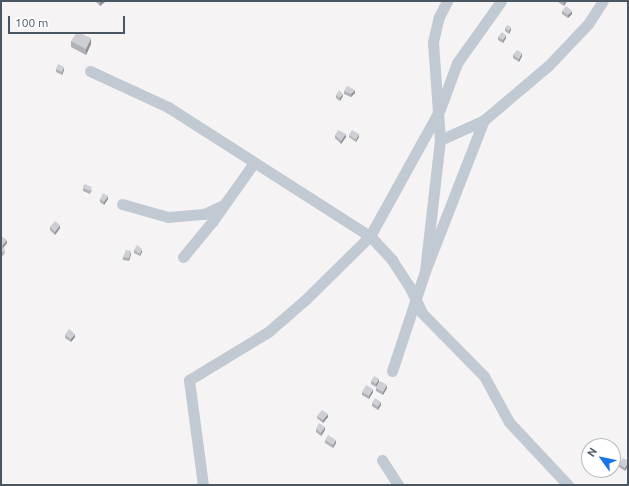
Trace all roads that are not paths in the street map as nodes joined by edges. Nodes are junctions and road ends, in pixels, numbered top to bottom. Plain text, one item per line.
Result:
1 (447, 1) edge
2 (501, 1) edge
3 (603, 1) edge
4 (90, 71) dead end
5 (440, 109) junction
6 (484, 120) junction
7 (440, 140) junction
8 (252, 164) junction
9 (122, 204) dead end
10 (226, 204) junction
11 (370, 236) junction
12 (182, 258) dead end
13 (425, 271) junction
14 (417, 302) junction
15 (392, 371) dead end
16 (382, 460) dead end
17 (203, 485) edge
18 (398, 485) edge
19 (568, 485) edge

1 - 5 street
2 - 5 street
3 - 6 street
4 - 8 street
5 - 7 street
5 - 11 street
6 - 7 street
6 - 13 street
7 - 13 street
8 - 10 street
8 - 11 street
9 - 10 street
10 - 12 street
11 - 14 street
11 - 17 street
13 - 14 street
14 - 15 street
14 - 19 street
16 - 18 street

